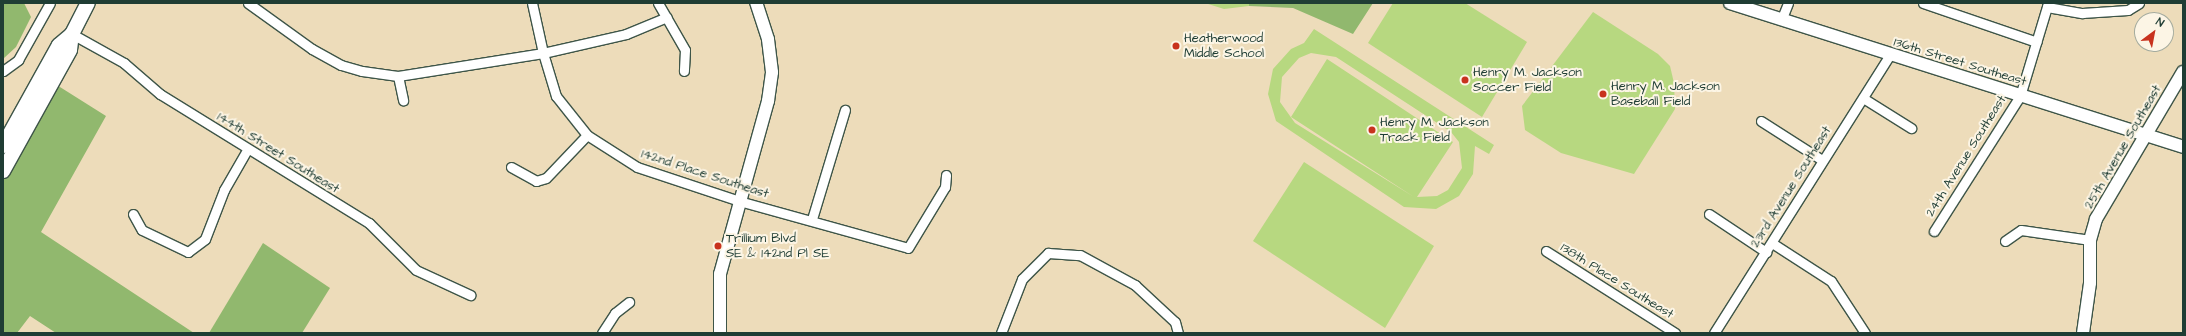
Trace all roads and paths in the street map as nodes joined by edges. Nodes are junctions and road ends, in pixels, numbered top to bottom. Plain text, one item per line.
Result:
1 (50, 3) edge
2 (88, 3) edge
3 (248, 3) edge
4 (532, 3) edge
5 (658, 3) edge
6 (756, 3) edge
7 (1788, 3) edge
8 (1923, 3) edge
9 (2139, 3) edge
10 (1735, 4) edge
11 (2047, 5) edge
12 (667, 17) junction
13 (1782, 18) junction
14 (72, 34) junction
15 (2037, 42) junction
16 (542, 53) junction
17 (1890, 55) junction
18 (3, 71) edge
19 (684, 71) dead end
20 (2183, 72) edge
21 (398, 76) junction
22 (2020, 96) junction
23 (1862, 98) junction
24 (403, 100) dead end
25 (845, 110) dead end
26 (1761, 121) dead end
27 (1911, 128) dead end
28 (2144, 134) junction
29 (587, 135) junction
30 (3, 146) edge
31 (2183, 147) edge
32 (247, 150) junction
33 (1822, 160) junction
34 (511, 166) dead end
35 (3, 172) edge
36 (946, 175) dead end
37 (739, 201) junction
38 (132, 214) dead end
39 (1709, 214) dead end
40 (812, 220) junction
41 (1934, 231) dead end
42 (2090, 240) junction
43 (2005, 241) dead end
44 (1772, 243) junction
45 (1546, 251) dead end
46 (1766, 252) junction
47 (470, 295) dead end
48 (629, 302) dead end
49 (602, 333) edge
50 (720, 333) edge
51 (1001, 333) edge
52 (1178, 333) edge
53 (1675, 333) edge
54 (1714, 333) edge
55 (1865, 333) edge
56 (2083, 333) edge

1 - 18 street
2 - 14 main road
3 - 21 street
4 - 16 street, 142nd Place Southeast
5 - 12 street
6 - 37 street
7 - 13 street
8 - 15 street
9 - 11 street
10 - 13 street, 136th Street Southeast
11 - 15 street, 24th Avenue Southeast
12 - 16 street
12 - 19 street
13 - 17 street, 136th Street Southeast
14 - 30 main road
14 - 32 street, 144th Street Southeast
14 - 35 main road
15 - 22 street, 24th Avenue Southeast
16 - 21 street
16 - 29 street, 142nd Place Southeast
17 - 22 street, 136th Street Southeast
17 - 23 street, 23rd Avenue Southeast
20 - 28 street, 25th Avenue Southeast
21 - 24 street
22 - 28 street, 136th Street Southeast
22 - 41 street, 24th Avenue Southeast
23 - 27 street
23 - 33 street, 23rd Avenue Southeast
25 - 40 street
26 - 33 street
28 - 31 street, 136th Street Southeast
28 - 42 street, 25th Avenue Southeast
29 - 34 street
29 - 37 street, 142nd Place Southeast
32 - 38 street
32 - 47 street, 144th Street Southeast
33 - 44 street, 23rd Avenue Southeast
36 - 40 street, 142nd Place Southeast
37 - 40 street, 142nd Place Southeast
37 - 50 street
39 - 46 street
42 - 43 street
42 - 56 street, 25th Avenue Southeast
44 - 46 street, 23rd Avenue Southeast
44 - 55 street
45 - 53 street, 138th Place Southeast
46 - 54 street, 23rd Avenue Southeast
48 - 49 street
51 - 52 street

